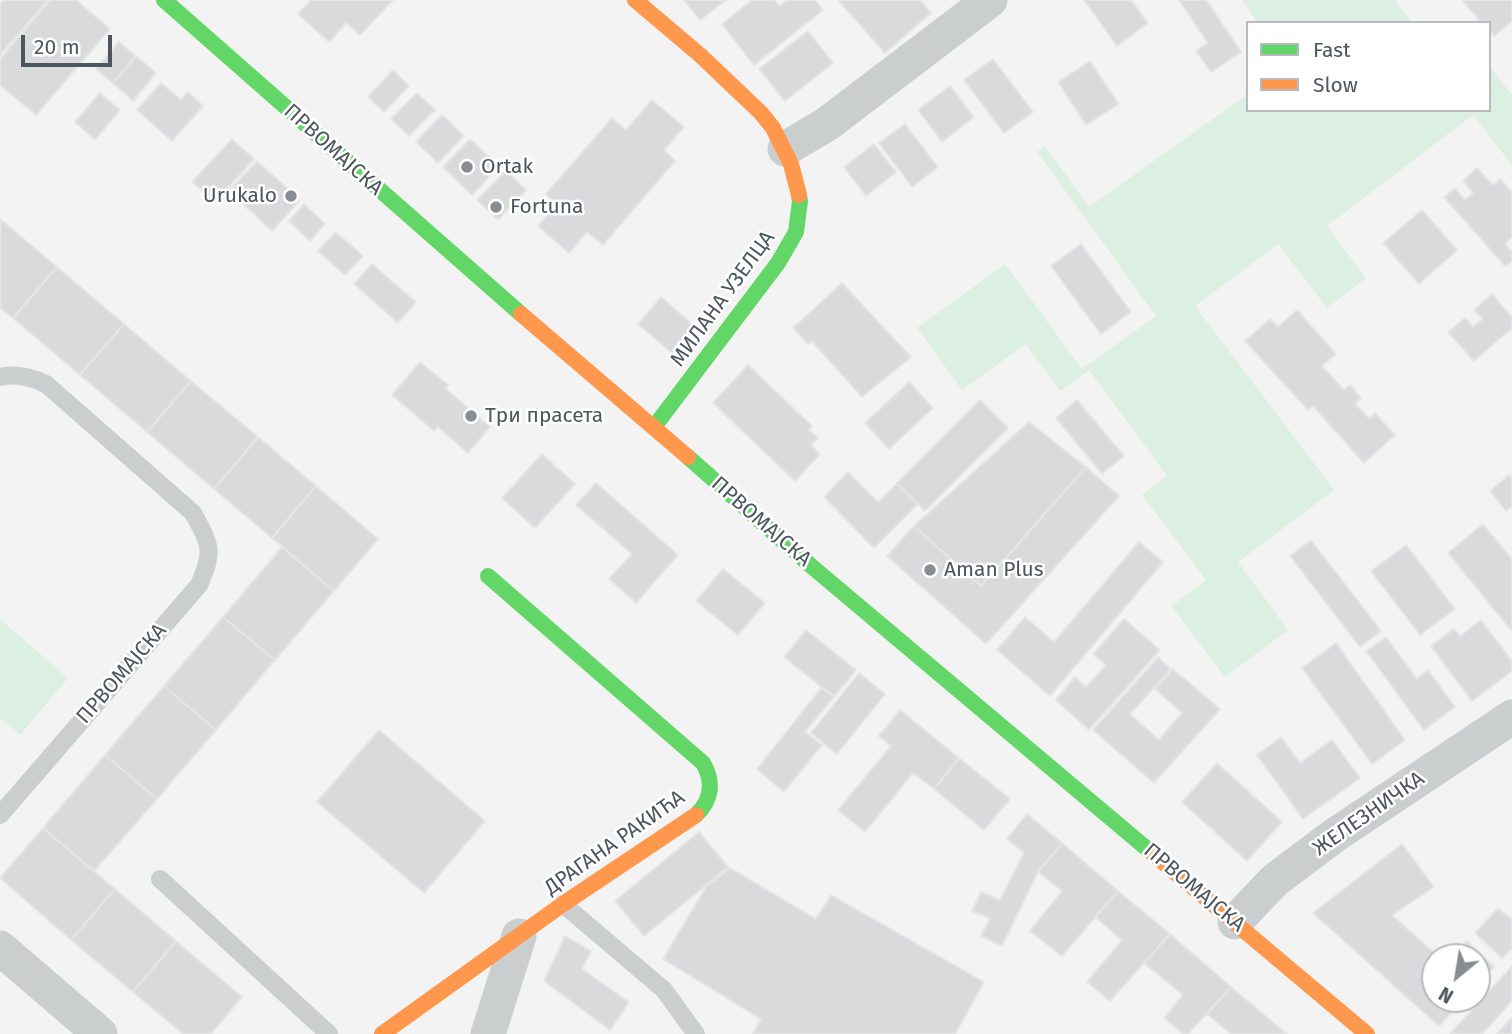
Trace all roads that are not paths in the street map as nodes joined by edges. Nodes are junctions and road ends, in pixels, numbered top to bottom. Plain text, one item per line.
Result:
1 (164, 0) edge
2 (635, 0) edge
3 (990, 0) edge
4 (785, 149) junction
5 (0, 377) edge
6 (654, 427) junction
7 (488, 576) dead end
8 (1512, 717) edge
9 (0, 815) edge
10 (160, 879) dead end
11 (563, 904) junction
12 (1235, 922) junction
13 (519, 936) junction
14 (0, 948) edge
15 (100, 1034) edge
16 (329, 1034) edge
17 (382, 1034) edge
18 (488, 1034) edge
19 (696, 1034) edge
20 (1367, 1034) edge

1 - 6 main road, ПРВОМАЈСКА
2 - 4 main road, МИЛАНА УЗЕЛЦА
3 - 4 street
4 - 6 main road, МИЛАНА УЗЕЛЦА
5 - 9 lane, ПРВОМАЈСКА
6 - 12 main road, ПРВОМАЈСКА
7 - 11 main road, ДРАГАНА РАКИЋА
8 - 12 street, ЖЕЛЕЗНИЧКА
10 - 16 lane
11 - 13 main road, ДРАГАНА РАКИЋА
11 - 19 lane
12 - 20 main road, ПРВОМАЈСКА
13 - 17 main road, ДРАГАНА РАКИЋА
13 - 18 street
14 - 15 street

